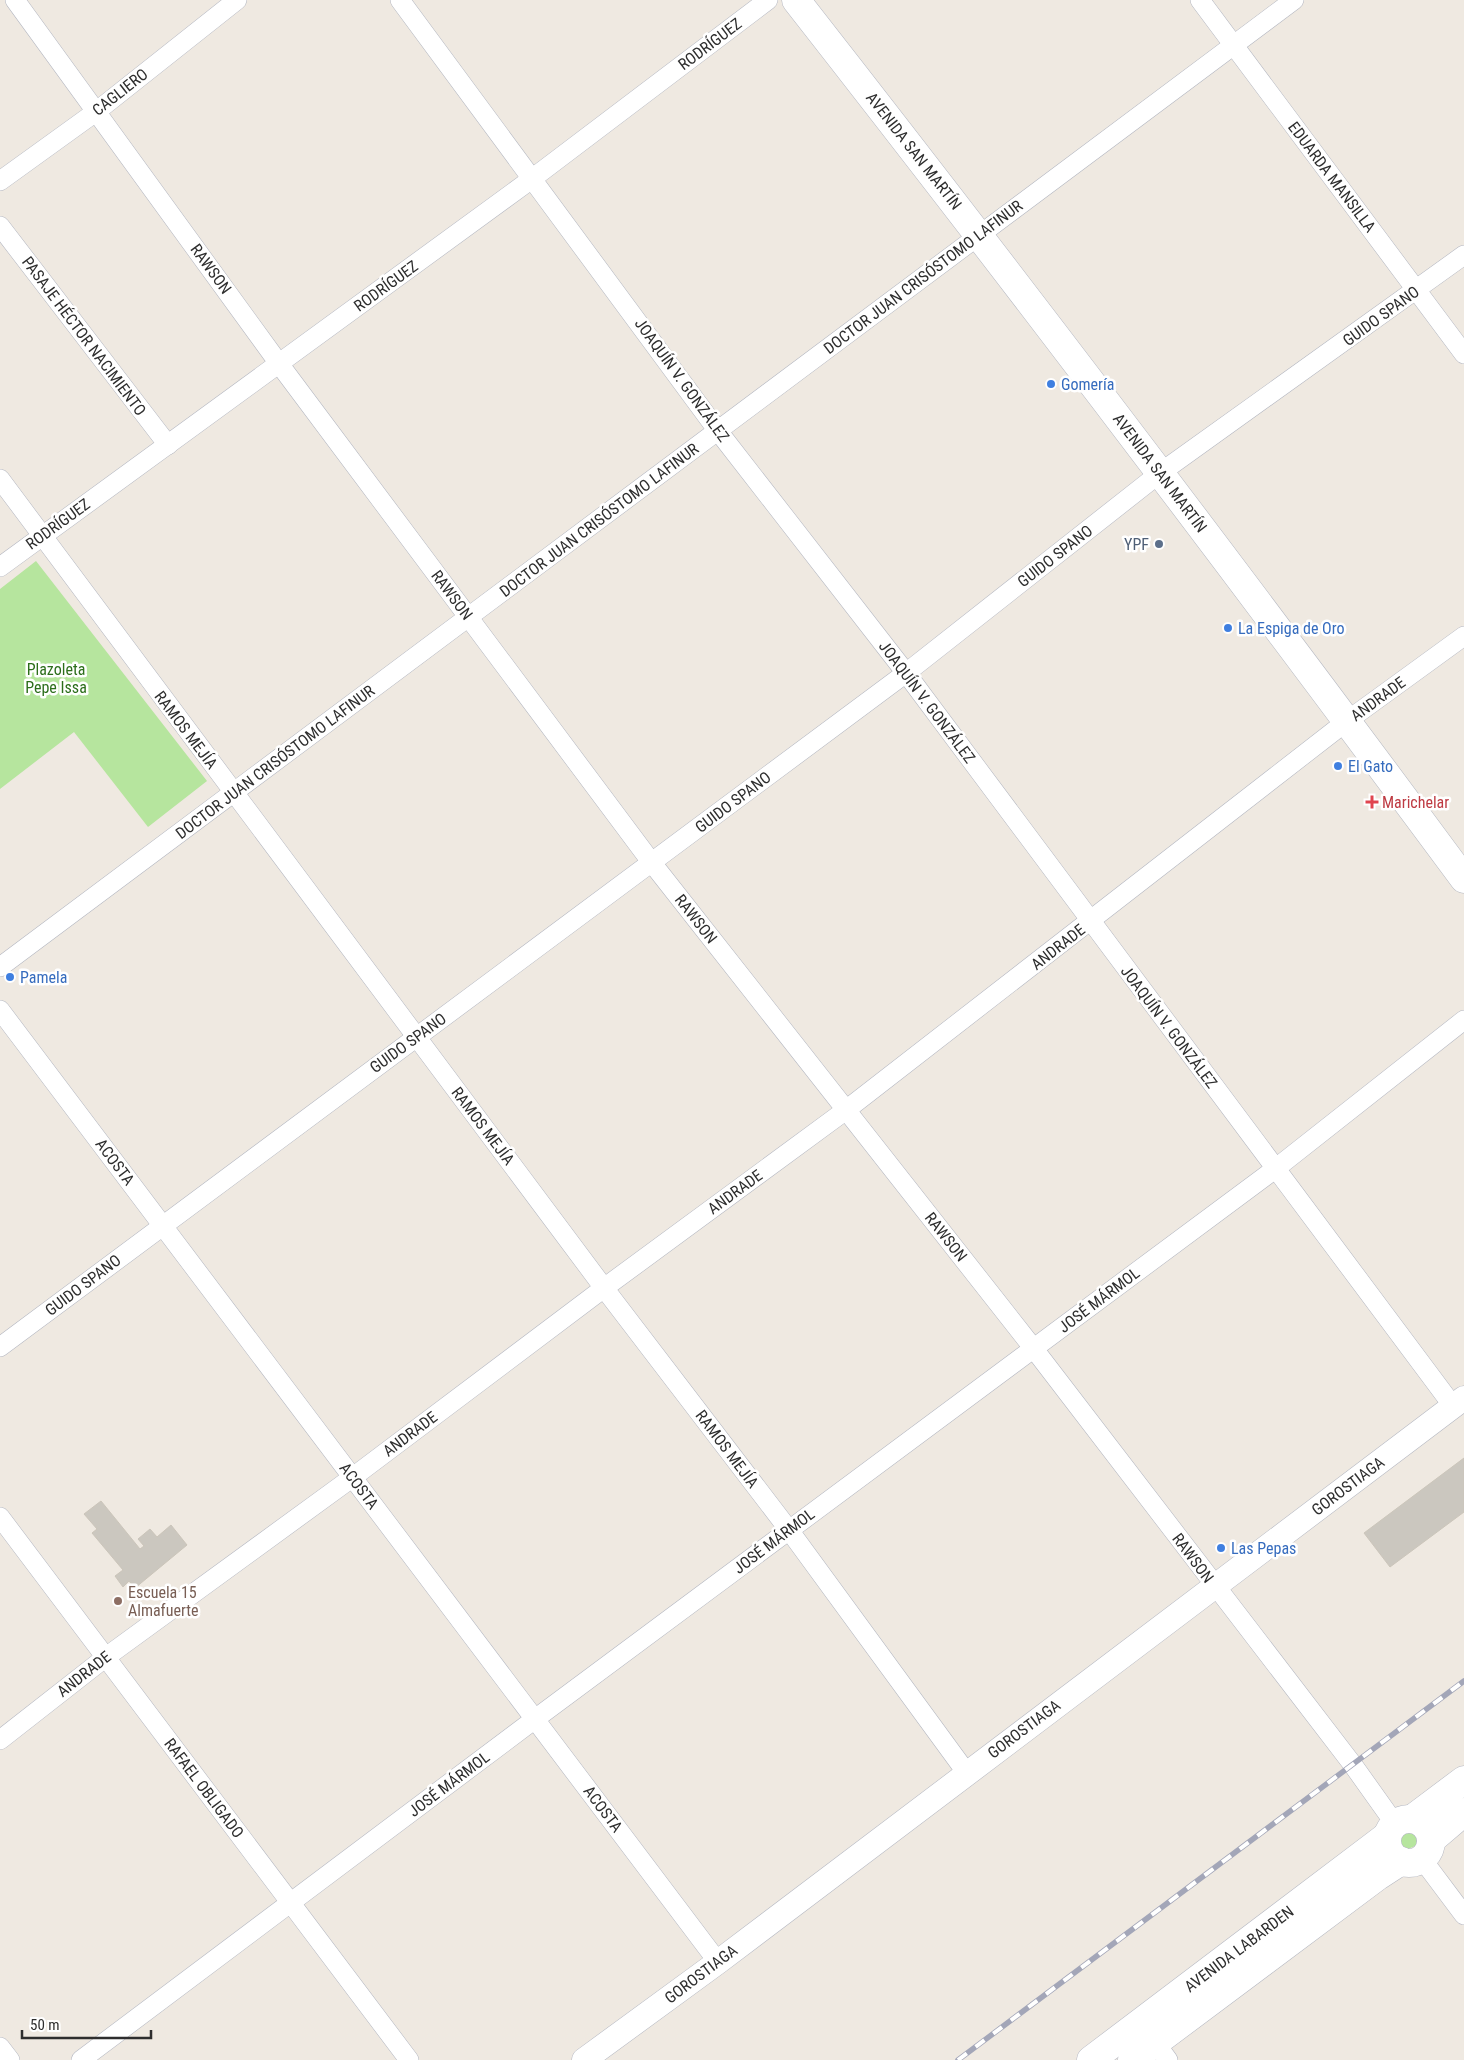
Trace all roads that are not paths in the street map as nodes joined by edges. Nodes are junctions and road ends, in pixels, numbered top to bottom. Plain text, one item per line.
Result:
1 (15, 0) edge
2 (237, 0) edge
3 (400, 0) edge
4 (768, 0) edge
5 (796, 0) edge
6 (1200, 0) edge
7 (1294, 0) edge
8 (1234, 45) junction
9 (97, 111) junction
10 (533, 178) junction
11 (0, 181) edge
12 (0, 226) edge
13 (979, 234) junction
14 (1464, 255) edge
15 (1416, 290) junction
16 (1464, 354) edge
17 (280, 365) junction
18 (718, 431) junction
19 (168, 445) junction
20 (1160, 473) junction
21 (0, 479) edge
22 (42, 536) junction
23 (0, 567) edge
24 (468, 617) junction
25 (1464, 636) edge
26 (906, 673) junction
27 (1347, 721) junction
28 (233, 793) junction
29 (652, 863) junction
30 (1464, 879) edge
31 (1090, 922) junction
32 (0, 967) edge
33 (0, 1010) edge
34 (1464, 1020) edge
35 (417, 1036) junction
36 (846, 1110) junction
37 (1276, 1169) junction
38 (162, 1225) junction
39 (604, 1288) junction
40 (0, 1347) edge
41 (1034, 1349) junction
42 (1458, 1402) edge
43 (353, 1478) junction
44 (0, 1516) edge
45 (789, 1530) junction
46 (1214, 1587) junction
47 (106, 1658) junction
48 (535, 1719) junction
49 (0, 1740) edge
50 (966, 1772) junction
51 (1464, 1780) edge
52 (1464, 1812) edge
53 (1398, 1826) junction
54 (1418, 1853) junction
55 (290, 1903) junction
56 (1464, 1915) edge
57 (718, 1962) junction
58 (1155, 2042) edge
59 (0, 2047) edge
60 (10, 2060) edge
61 (81, 2060) edge
62 (409, 2060) edge
63 (584, 2060) edge
64 (1090, 2060) edge
65 (1132, 2060) edge

1 - 9 street, RAWSON
2 - 9 street, CAGLIERO
3 - 10 street, JOAQUÍN V. GONZÁLEZ
4 - 10 street, RODRÍGUEZ
5 - 13 main road, AVENIDA SAN MARTÍN
6 - 8 street, EDUARDA MANSILLA
7 - 8 street, DOCTOR JUAN CRISÓSTOMO LAFINUR
8 - 13 street, DOCTOR JUAN CRISÓSTOMO LAFINUR
8 - 15 street, EDUARDA MANSILLA
9 - 11 street, CAGLIERO
9 - 17 street, RAWSON
10 - 17 street, RODRÍGUEZ
10 - 18 street, JOAQUÍN V. GONZÁLEZ
12 - 19 street, PASAJE HÉCTOR NACIMIENTO
13 - 18 street, DOCTOR JUAN CRISÓSTOMO LAFINUR
13 - 20 main road, AVENIDA SAN MARTÍN
14 - 15 street, GUIDO SPANO
15 - 16 street, EDUARDA MANSILLA
15 - 20 street, GUIDO SPANO
17 - 19 street, RODRÍGUEZ
17 - 24 street, RAWSON
18 - 24 street, DOCTOR JUAN CRISÓSTOMO LAFINUR
18 - 26 street, JOAQUÍN V. GONZÁLEZ
19 - 22 street, RODRÍGUEZ
20 - 26 street, GUIDO SPANO
20 - 27 main road, AVENIDA SAN MARTÍN
21 - 22 street, RAMOS MEJÍA
22 - 23 street, RODRÍGUEZ
22 - 28 street, RAMOS MEJÍA
24 - 28 street, DOCTOR JUAN CRISÓSTOMO LAFINUR
24 - 29 street, RAWSON
25 - 27 street, ANDRADE
26 - 29 street, GUIDO SPANO
26 - 31 street, JOAQUÍN V. GONZÁLEZ
27 - 30 main road, AVENIDA SAN MARTÍN
27 - 31 street, ANDRADE
28 - 32 street, DOCTOR JUAN CRISÓSTOMO LAFINUR
28 - 35 street, RAMOS MEJÍA
29 - 35 street, GUIDO SPANO
29 - 36 street, RAWSON
31 - 36 street, ANDRADE
31 - 37 street, JOAQUÍN V. GONZÁLEZ
33 - 38 street, ACOSTA
34 - 37 street, JOSÉ MÁRMOL
35 - 38 street, GUIDO SPANO
35 - 39 street, RAMOS MEJÍA
36 - 39 street, ANDRADE
36 - 41 street, RAWSON
37 - 41 street, JOSÉ MÁRMOL
37 - 42 street, JOAQUÍN V. GONZÁLEZ
38 - 40 street, GUIDO SPANO
38 - 43 street, ACOSTA
39 - 43 street, ANDRADE
39 - 45 street, RAMOS MEJÍA
41 - 45 street, JOSÉ MÁRMOL
41 - 46 street, RAWSON
42 - 46 street, GOROSTIAGA
43 - 47 street, ANDRADE
43 - 48 street, ACOSTA
44 - 47 street, RAFAEL OBLIGADO
45 - 48 street, JOSÉ MÁRMOL
45 - 50 street, RAMOS MEJÍA
46 - 50 street, GOROSTIAGA
46 - 53 street, RAWSON
47 - 49 street, ANDRADE
47 - 55 street, RAFAEL OBLIGADO
48 - 55 street, JOSÉ MÁRMOL
48 - 57 street, ACOSTA
50 - 57 street, GOROSTIAGA
51 - 53 main road, AVENIDA LABARDEN
52 - 54 main road, AVENIDA LABARDEN
53 - 54 main road
53 - 54 main road
53 - 58 main road, AVENIDA LABARDEN
54 - 56 street
54 - 58 main road, AVENIDA LABARDEN
55 - 61 street, JOSÉ MÁRMOL
55 - 62 street, RAFAEL OBLIGADO
57 - 63 street, GOROSTIAGA
58 - 64 main road, AVENIDA LABARDEN
58 - 65 main road, AVENIDA LABARDEN
59 - 60 street

